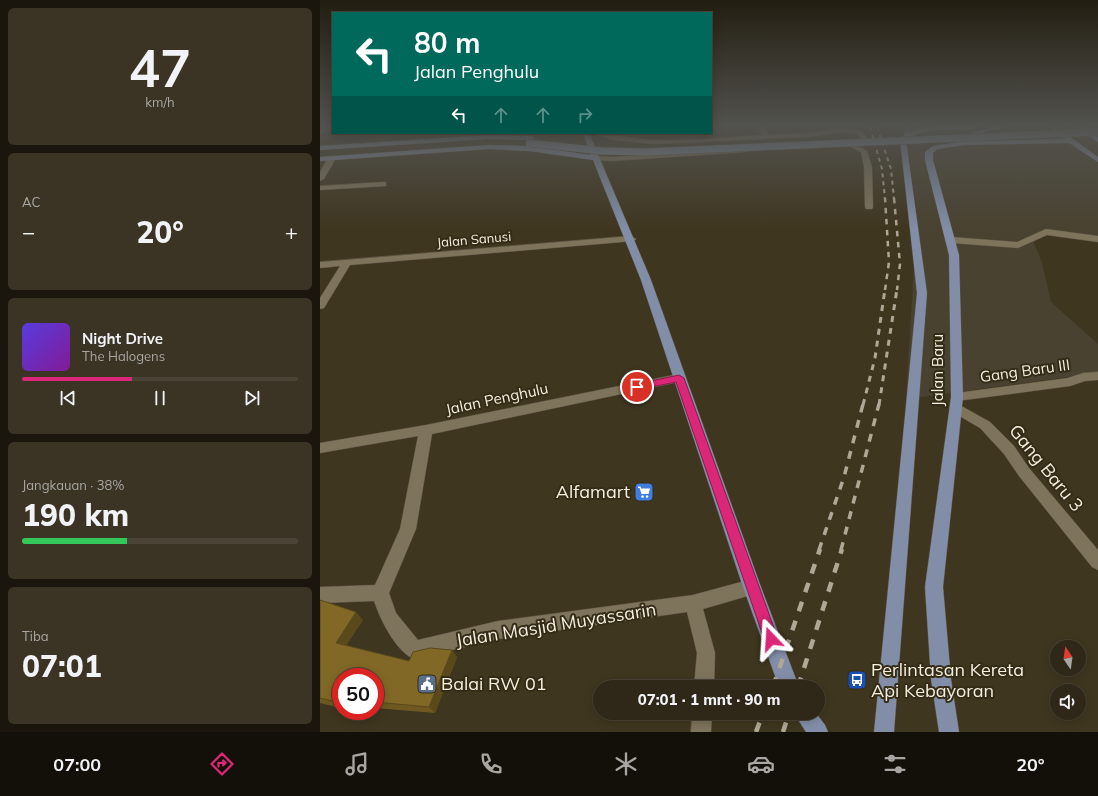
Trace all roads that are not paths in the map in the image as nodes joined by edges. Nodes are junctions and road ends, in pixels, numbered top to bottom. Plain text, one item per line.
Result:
1 (330, 161) edge
2 (596, 161) edge
3 (867, 161) edge
4 (905, 161) edge
5 (929, 161) edge
6 (320, 179) edge
7 (383, 184) dead end
8 (320, 188) edge
9 (869, 207) dead end
10 (631, 238) junction
11 (1098, 239) edge
12 (951, 240) junction
13 (347, 263) junction
14 (320, 265) edge
15 (320, 306) edge
16 (1098, 376) edge
17 (679, 378) junction
18 (956, 403) junction
19 (426, 430) junction
20 (320, 448) edge
21 (1098, 562) edge
22 (752, 587) junction
23 (380, 593) junction
24 (320, 594) edge
25 (693, 603) junction
26 (704, 680) edge
27 (786, 680) edge
28 (701, 720) edge
29 (803, 720) edge
30 (809, 720) edge
31 (700, 732) edge
32 (808, 732) edge
33 (818, 732) edge
34 (884, 732) edge
35 (949, 732) edge

1 - 6 street
2 - 10 main road
3 - 9 street
4 - 34 main road, Jalan Baru
5 - 12 main road, Jalan Baru
7 - 8 street
10 - 13 street, Jalan Sanusi
10 - 17 main road
11 - 12 street
12 - 18 main road, Jalan Baru
13 - 14 street, Jalan Sanusi
13 - 15 street
16 - 18 street, Gang Baru III
17 - 19 street, Jalan Penghulu
17 - 22 main road
18 - 21 street, Gang Baru 3
18 - 35 main road, Jalan Baru
19 - 20 street, Jalan Penghulu
19 - 23 street
22 - 25 street
22 - 27 main road
23 - 24 street
23 - 25 street, Jalan Masjid Muyassarin
25 - 26 street
28 - 31 street
29 - 32 main road
30 - 33 main road

